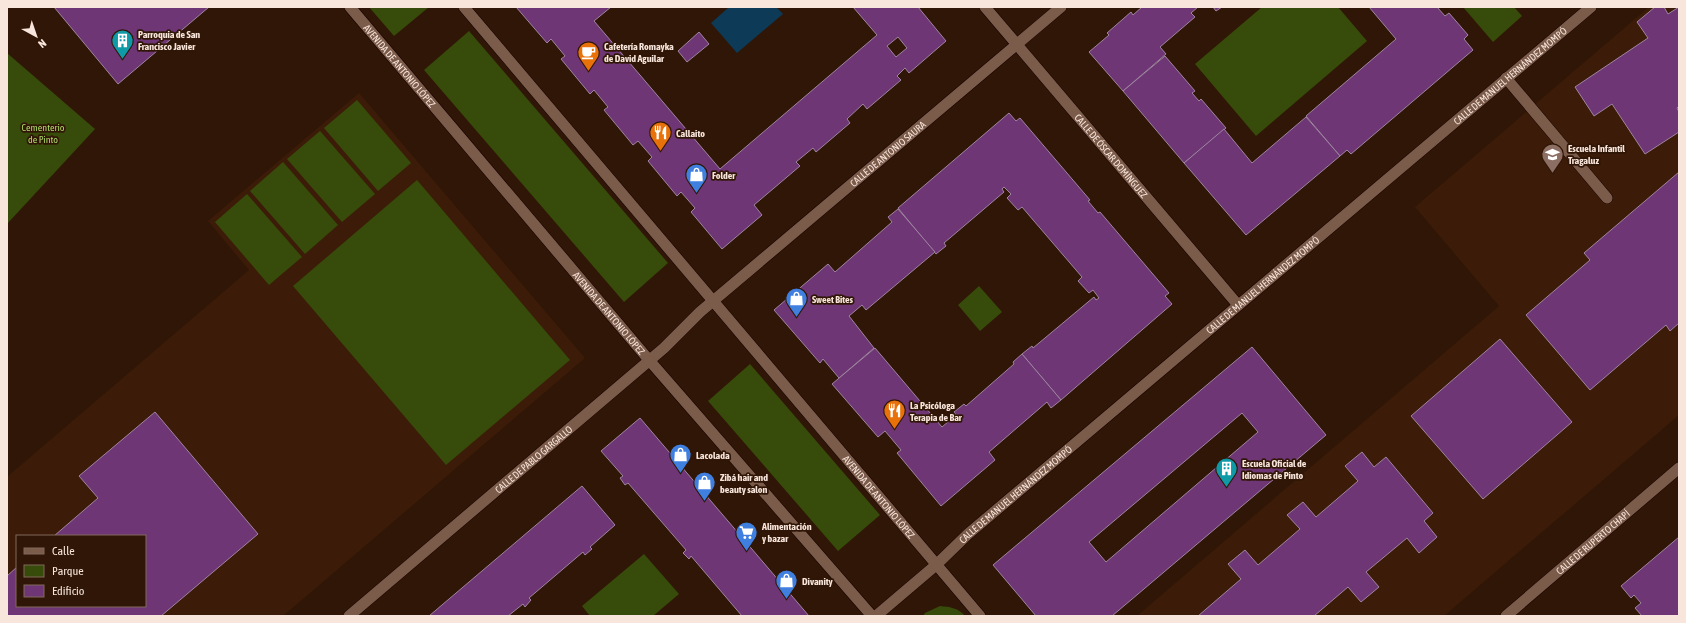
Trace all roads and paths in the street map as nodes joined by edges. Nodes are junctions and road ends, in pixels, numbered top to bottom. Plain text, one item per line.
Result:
1 (350, 7) edge
2 (464, 7) edge
3 (984, 7) edge
4 (1061, 7) edge
5 (1591, 7) edge
6 (1016, 44) junction
7 (1506, 78) junction
8 (1607, 198) dead end
9 (715, 301) junction
10 (1238, 305) junction
11 (649, 360) junction
12 (1679, 468) edge
13 (936, 565) junction
14 (349, 616) edge
15 (872, 616) edge
16 (876, 616) edge
17 (980, 616) edge
18 (1506, 616) edge

1 - 11 street, AVENIDA DE ANTONIO LÓPEZ
2 - 9 street, AVENIDA DE ANTONIO LÓPEZ
3 - 6 street, CALLE DE ÓSCAR DOMÍNGUEZ
4 - 6 street, CALLE DE ANTONIO SAURA
5 - 7 street, CALLE DE MANUEL HERNÁNDEZ MOMPÓ
6 - 9 street, CALLE DE ANTONIO SAURA
6 - 10 street, CALLE DE ÓSCAR DOMÍNGUEZ
7 - 8 street
7 - 10 street, CALLE DE MANUEL HERNÁNDEZ MOMPÓ
9 - 11 street, CALLE DE PABLO GARGALLO
9 - 13 street, AVENIDA DE ANTONIO LÓPEZ
10 - 13 street, CALLE DE MANUEL HERNÁNDEZ MOMPÓ
11 - 14 street, CALLE DE PABLO GARGALLO
11 - 15 street, AVENIDA DE ANTONIO LÓPEZ
12 - 18 street, CALLE DE RUPERTO CHAPÍ
13 - 16 street, CALLE DE MANUEL HERNÁNDEZ MOMPÓ
13 - 17 street, AVENIDA DE ANTONIO LÓPEZ

